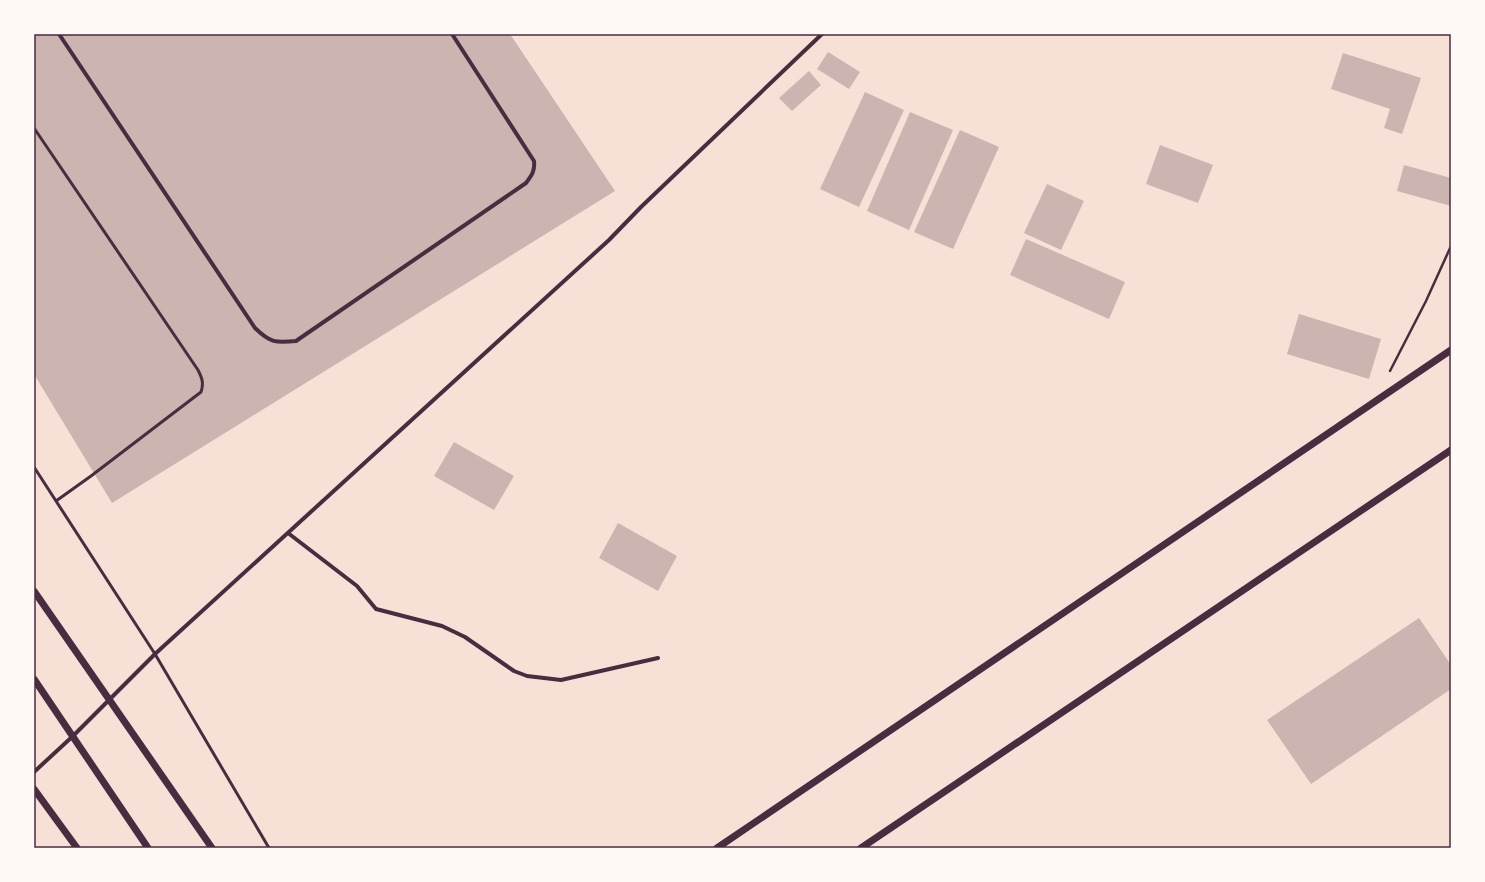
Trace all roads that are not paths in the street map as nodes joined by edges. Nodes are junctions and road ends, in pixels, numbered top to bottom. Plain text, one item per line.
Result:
1 (59, 34) edge
2 (452, 34) edge
3 (822, 34) edge
4 (34, 128) edge
5 (1451, 350) edge
6 (1451, 450) edge
7 (34, 467) edge
8 (56, 502) junction
9 (288, 533) junction
10 (34, 591) edge
11 (155, 654) junction
12 (658, 658) dead end
13 (34, 679) edge
14 (110, 698) junction
15 (73, 736) junction
16 (34, 772) edge
17 (34, 789) edge
18 (78, 848) edge
19 (148, 848) edge
20 (212, 848) edge
21 (269, 848) edge
22 (717, 848) edge
23 (861, 848) edge

1 - 2 street
3 - 9 street
4 - 8 lane
5 - 22 street
6 - 23 street
7 - 8 lane
8 - 11 lane
9 - 11 street
9 - 12 street
10 - 14 street
11 - 14 street
11 - 21 lane
13 - 15 street
14 - 15 street
14 - 20 street
15 - 16 street
15 - 19 street
17 - 18 street

